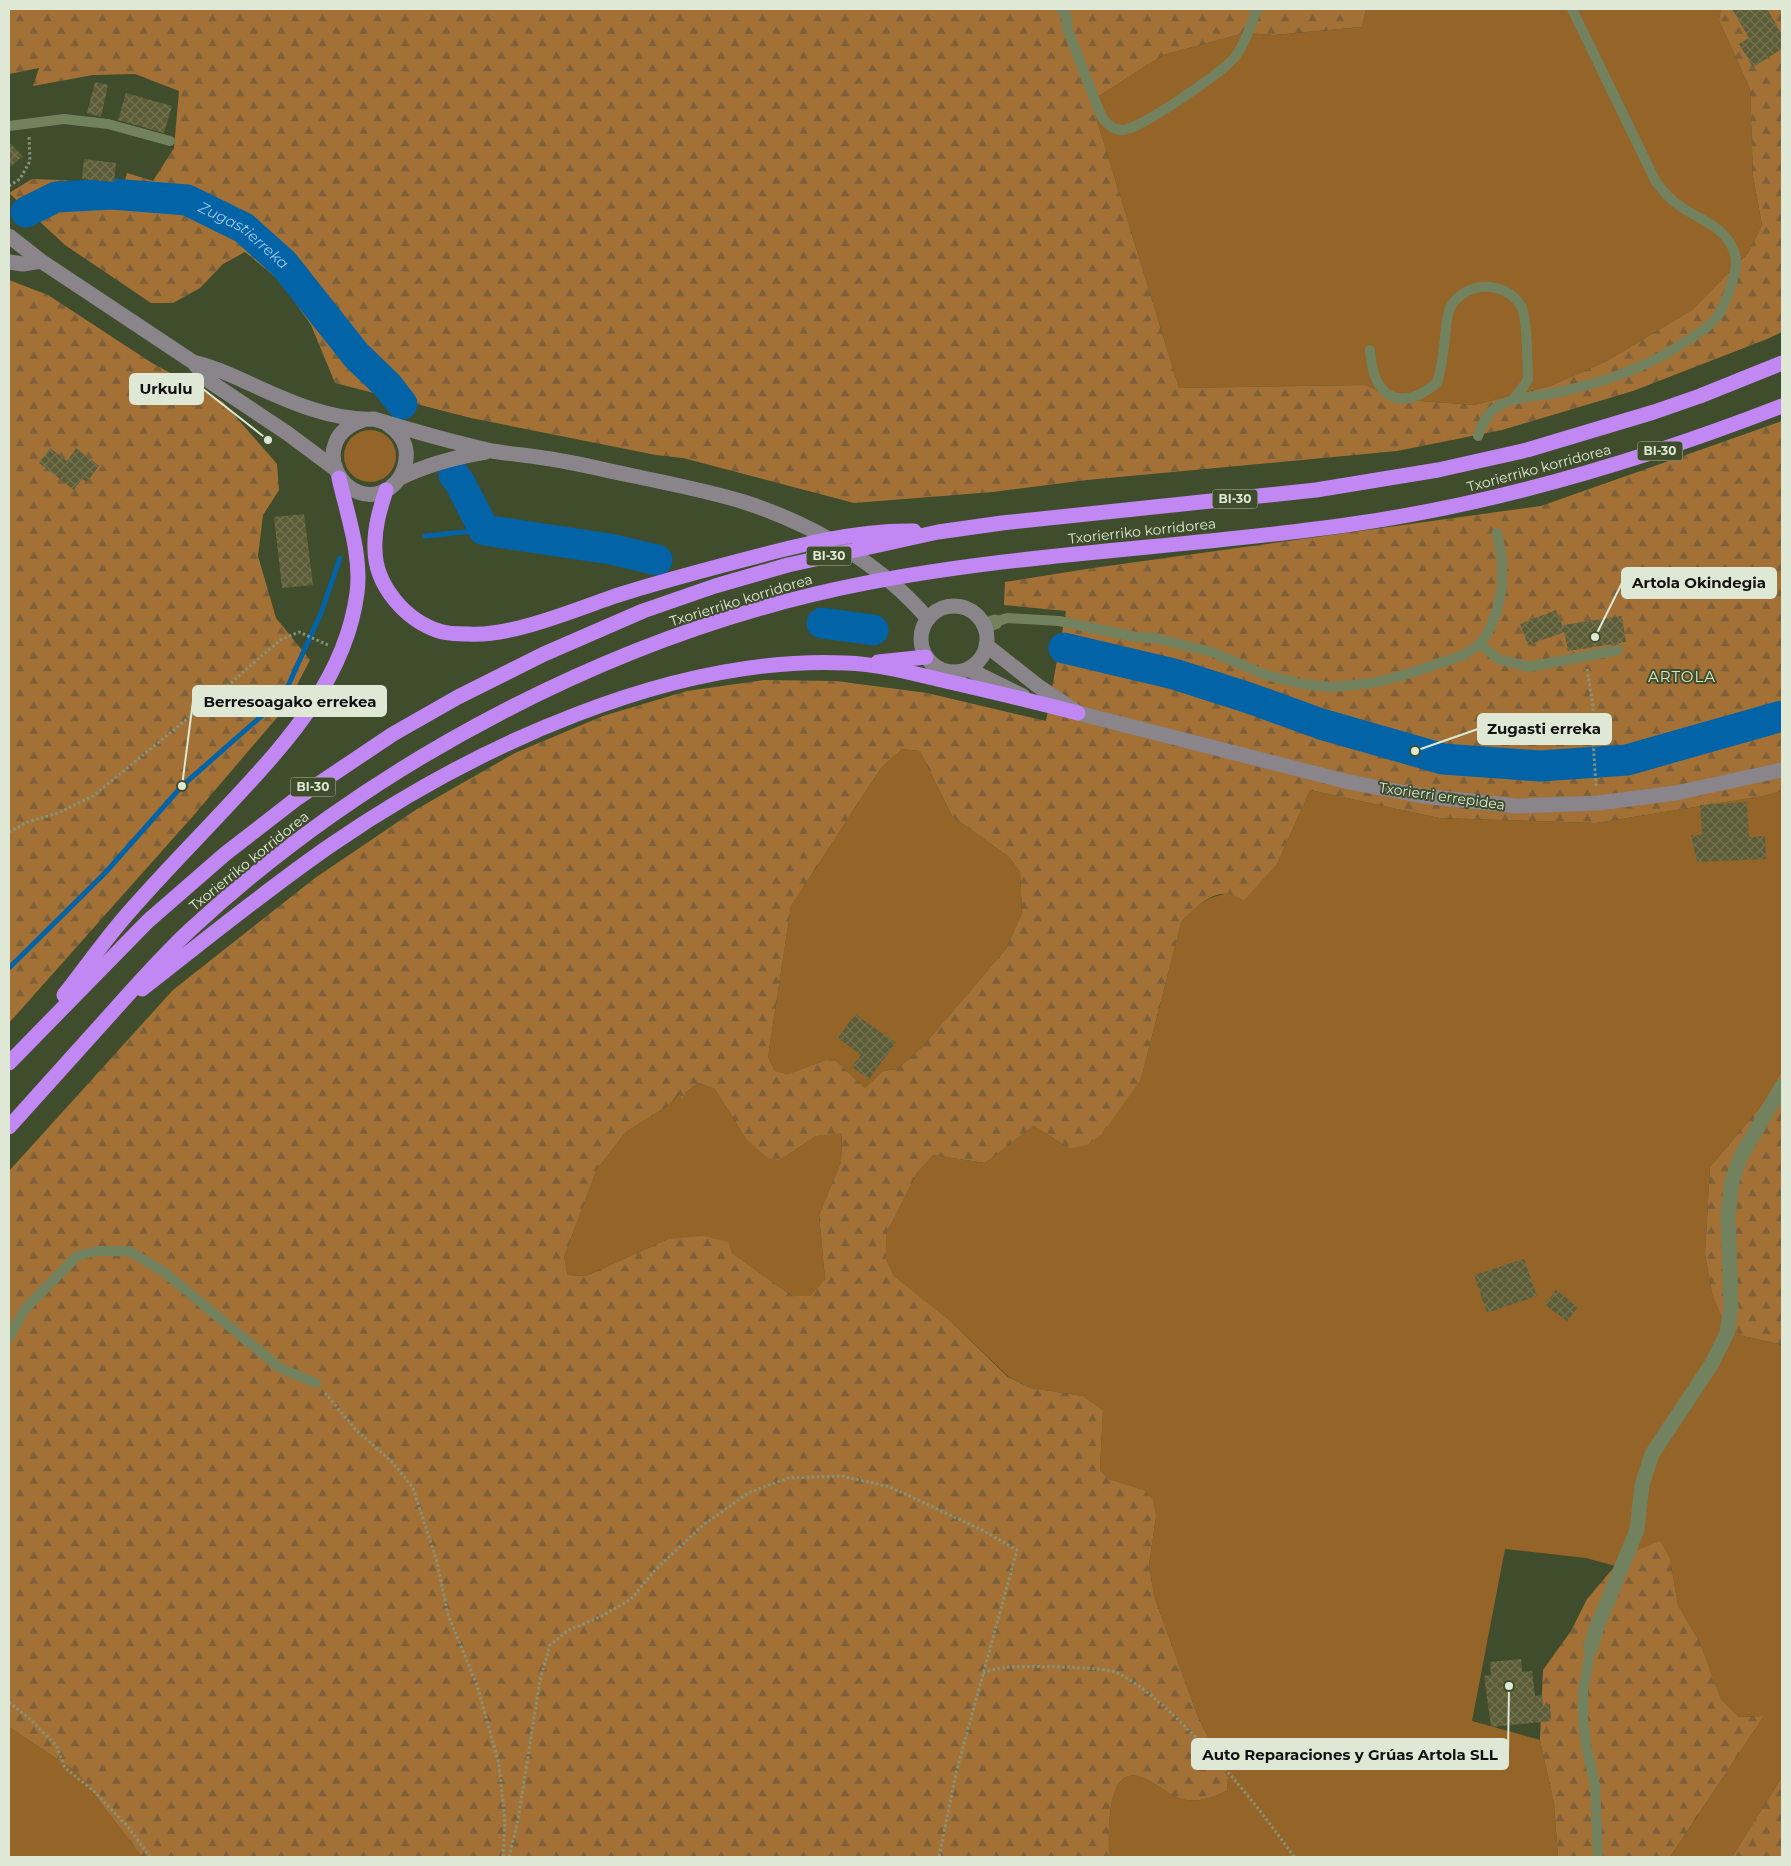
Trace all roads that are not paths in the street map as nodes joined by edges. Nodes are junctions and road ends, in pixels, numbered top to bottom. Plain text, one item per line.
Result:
1 (1061, 9) edge
2 (1256, 9) edge
3 (1572, 9) edge
4 (9, 126) edge
5 (170, 141) dead end
6 (12, 238) edge
7 (41, 261) junction
8 (9, 262) edge
9 (1370, 350) dead end
10 (193, 362) junction
11 (1782, 363) edge
12 (1513, 400) junction
13 (1782, 406) edge
14 (364, 420) junction
15 (384, 422) junction
16 (1478, 436) dead end
17 (493, 451) junction
18 (337, 473) junction
19 (400, 478) junction
20 (386, 490) junction
21 (938, 532) junction
22 (1497, 533) dead end
23 (928, 618) junction
24 (989, 624) junction
25 (1480, 644) junction
26 (986, 645) junction
27 (1618, 650) dead end
28 (926, 657) junction
29 (864, 664) junction
30 (968, 669) junction
31 (1036, 702) junction
32 (1078, 713) junction
33 (1782, 770) edge
34 (111, 1013) junction
35 (21, 1049) junction
36 (9, 1063) edge
37 (1782, 1086) edge
38 (9, 1128) edge
39 (9, 1338) edge
40 (316, 1383) road end
41 (1589, 1655) joint
42 (1598, 1857) edge

1 - 2 lane
3 - 12 lane
4 - 5 lane
6 - 7 main road
7 - 8 main road
7 - 10 main road
9 - 12 lane
10 - 14 main road
10 - 18 main road
11 - 21 highway, Txorierriko korridorea / BI-30
12 - 16 lane
13 - 34 highway, Txorierriko korridorea / BI-30
14 - 15 main road
14 - 18 main road
15 - 17 main road
15 - 19 main road
17 - 19 main road
17 - 23 main road
18 - 20 main road
18 - 35 highway
19 - 20 main road
20 - 21 highway
21 - 35 highway, Txorierriko korridorea / BI-30
22 - 25 lane
23 - 24 main road
23 - 28 main road
24 - 25 lane
24 - 26 main road
25 - 27 lane
26 - 30 main road
26 - 32 main road, Txorierri errepidea
28 - 29 highway
28 - 30 main road
29 - 31 highway
29 - 34 highway
30 - 31 main road
31 - 32 highway
32 - 33 main road, Txorierri errepidea
34 - 38 highway, Txorierriko korridorea / BI-30
35 - 36 highway, Txorierriko korridorea / BI-30
37 - 41 street
39 - 40 lane
41 - 42 lane

